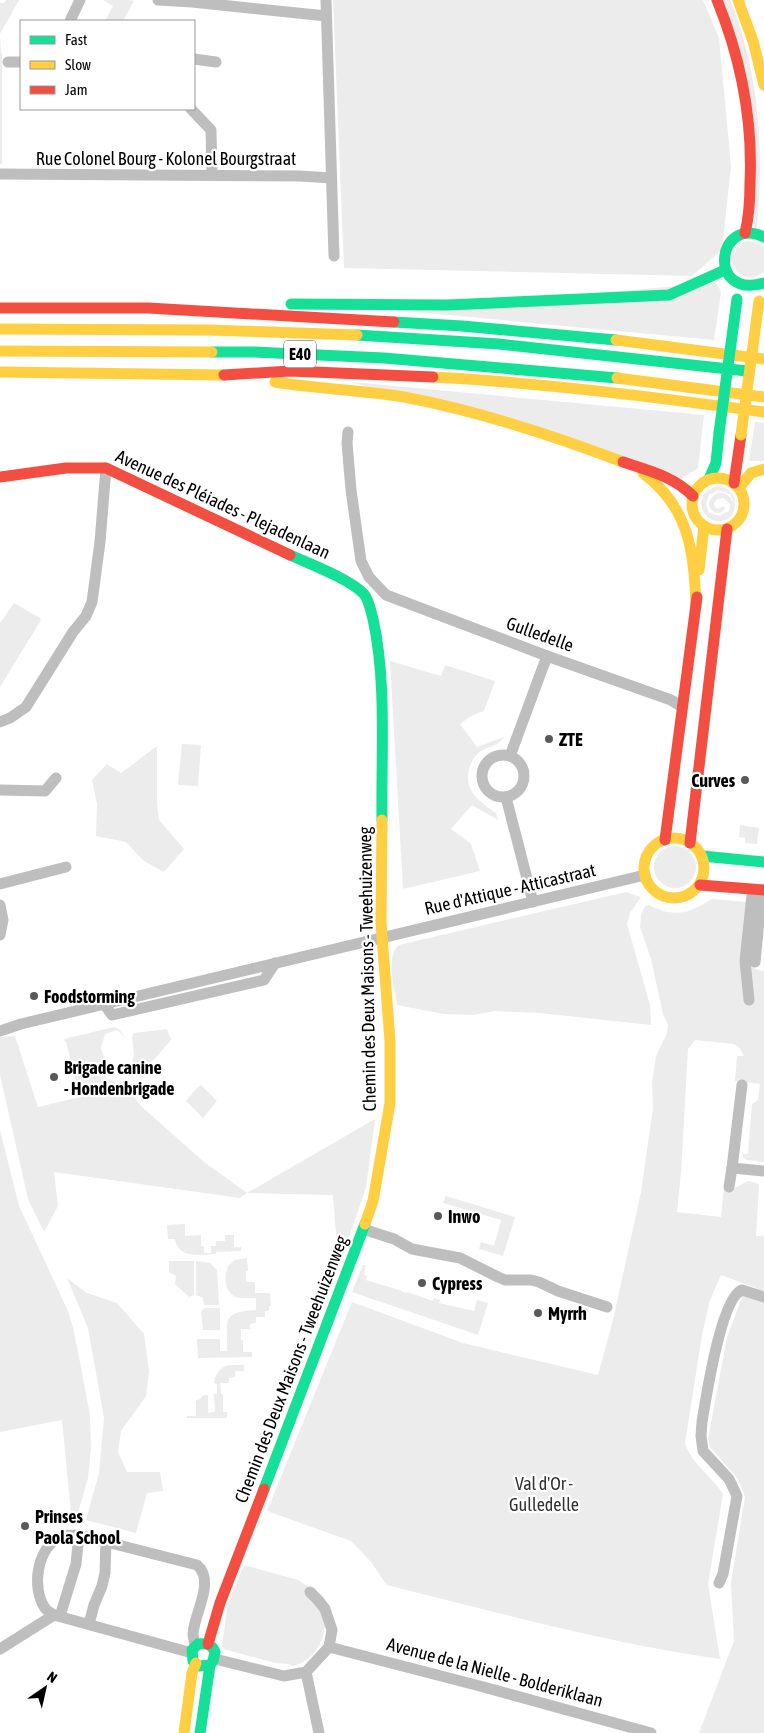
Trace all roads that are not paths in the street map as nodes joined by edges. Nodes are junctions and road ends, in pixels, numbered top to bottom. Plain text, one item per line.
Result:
1 (80, 0) edge
2 (158, 0) edge
3 (326, 0) edge
4 (717, 0) edge
5 (738, 0) edge
6 (326, 16) junction
7 (70, 20) edge
8 (195, 58) edge
9 (8, 62) dead end
10 (20, 62) edge
11 (216, 62) dead end
12 (764, 85) edge
13 (192, 110) edge
14 (0, 174) edge
15 (212, 175) junction
16 (331, 178) junction
17 (763, 232) edge
18 (745, 233) junction
19 (334, 256) dead end
20 (725, 270) junction
21 (763, 283) edge
22 (739, 284) junction
23 (0, 308) edge
24 (148, 308) junction
25 (0, 329) edge
26 (0, 351) edge
27 (764, 359) edge
28 (0, 372) edge
29 (764, 372) edge
30 (238, 375) junction
31 (764, 396) edge
32 (764, 412) edge
33 (348, 432) dead end
34 (631, 466) junction
35 (106, 468) junction
36 (764, 468) edge
37 (0, 477) edge
38 (709, 479) junction
39 (737, 486) junction
40 (693, 496) junction
41 (704, 526) junction
42 (727, 529) junction
43 (365, 595) joint
44 (696, 607) junction
45 (546, 656) junction
46 (682, 707) junction
47 (0, 722) edge
48 (510, 756) junction
49 (56, 778) dead end
50 (0, 790) edge
51 (506, 797) junction
52 (666, 840) junction
53 (690, 842) junction
54 (702, 856) junction
55 (764, 862) edge
56 (66, 867) dead end
57 (645, 875) junction
58 (0, 884) edge
59 (700, 885) junction
60 (759, 892) edge
61 (533, 902) junction
62 (0, 905) edge
63 (0, 936) edge
64 (382, 938) junction
65 (755, 962) dead end
66 (749, 1000) dead end
67 (0, 1031) edge
68 (742, 1085) dead end
69 (732, 1168) junction
70 (764, 1171) edge
71 (729, 1187) dead end
72 (363, 1229) junction
73 (764, 1297) edge
74 (607, 1307) dead end
75 (79, 1535) junction
76 (106, 1541) junction
77 (719, 1583) dead end
78 (310, 1592) dead end
79 (57, 1616) junction
80 (89, 1624) junction
81 (208, 1644) junction
82 (329, 1647) junction
83 (0, 1649) edge
84 (194, 1654) junction
85 (212, 1662) junction
86 (306, 1672) junction
87 (184, 1733) edge
88 (200, 1733) edge
89 (319, 1733) edge
90 (651, 1733) edge

1 - 7 street
2 - 6 street
3 - 6 street
4 - 18 main road
5 - 12 main road
6 - 16 street
8 - 11 street
9 - 10 street
13 - 15 street
14 - 15 street, Rue Colonel Bourg - Kolonel Bourgstraat
15 - 16 street, Rue Colonel Bourg - Kolonel Bourgstraat
16 - 19 street
17 - 18 main road
18 - 20 main road
20 - 22 main road
20 - 24 main road
21 - 22 main road
21 - 39 main road, bridge
22 - 38 main road, bridge
23 - 24 main road, E40
24 - 27 main road, E40
25 - 29 main road, E40
26 - 31 main road, E40
28 - 30 main road, E40
30 - 32 main road, E40
30 - 34 main road
33 - 45 street, Gulledelle
34 - 40 main road
34 - 44 main road
35 - 37 main road, Avenue des Pléiades - Plejadenlaan
35 - 43 main road, Avenue des Pléiades - Plejadenlaan
35 - 47 street
36 - 39 main road
38 - 39 main road
38 - 40 main road
39 - 42 main road
40 - 41 main road
41 - 42 main road
41 - 44 main road
42 - 53 main road
43 - 64 main road, Chemin des Deux Maisons - Tweehuizenweg
44 - 46 main road
45 - 46 street, Gulledelle
45 - 48 street
46 - 52 main road
48 - 51 street
48 - 51 street
49 - 50 street
51 - 61 street
52 - 53 main road
52 - 57 main road
53 - 54 main road
54 - 55 main road
54 - 59 main road
56 - 58 street
57 - 59 main road
57 - 61 street, Rue d'Attique - Atticastraat
59 - 60 main road
60 - 65 street
60 - 66 street
61 - 64 street, Rue d'Attique - Atticastraat
62 - 63 street
64 - 67 street, Rue d'Attique - Atticastraat
64 - 72 main road, Chemin des Deux Maisons - Tweehuizenweg
68 - 69 street
69 - 70 street
69 - 71 street
72 - 74 street
72 - 81 main road, Chemin des Deux Maisons - Tweehuizenweg
73 - 77 street
75 - 76 street
75 - 79 street
75 - 79 street
76 - 80 street
76 - 84 street
78 - 82 street
79 - 80 street
79 - 83 street
80 - 84 street
81 - 84 main road
81 - 85 main road
82 - 86 street
82 - 90 street, Avenue de la Nielle - Bolderiklaan
84 - 85 main road
84 - 87 main road
85 - 86 street
85 - 88 main road
86 - 89 street

